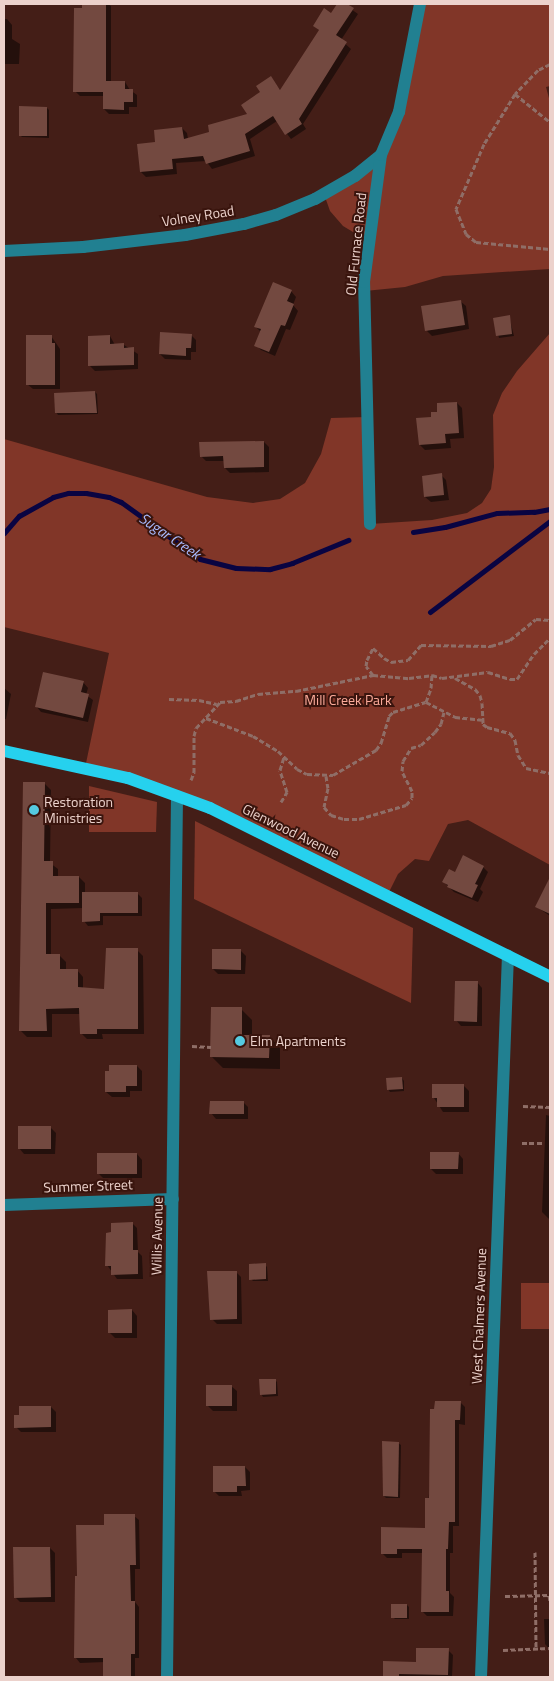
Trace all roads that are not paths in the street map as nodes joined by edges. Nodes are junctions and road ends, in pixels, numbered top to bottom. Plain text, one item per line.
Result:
1 (420, 4) edge
2 (381, 156) junction
3 (4, 250) edge
4 (370, 524) dead end
5 (4, 751) edge
6 (177, 796) junction
7 (508, 956) junction
8 (550, 977) edge
9 (173, 1199) junction
10 (4, 1205) edge
11 (167, 1677) edge
12 (481, 1677) edge

1 - 2 street, Old Furnace Road
2 - 3 street, Volney Road
2 - 4 street, Old Furnace Road
5 - 6 main road, Glenwood Avenue
6 - 7 main road, Glenwood Avenue
6 - 9 street, Willis Avenue
7 - 8 main road, Glenwood Avenue
7 - 12 street, West Chalmers Avenue
9 - 10 street, Summer Street
9 - 11 street, Willis Avenue

